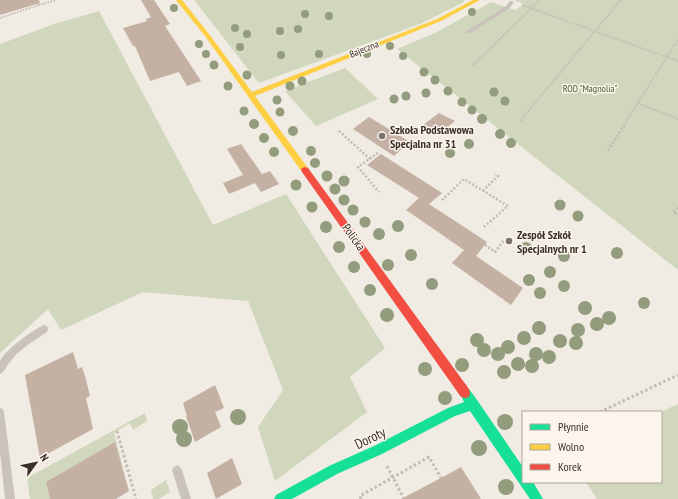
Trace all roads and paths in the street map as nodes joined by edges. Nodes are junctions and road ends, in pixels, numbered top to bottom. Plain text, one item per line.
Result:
1 (56, 0) edge
2 (179, 0) edge
3 (477, 0) edge
4 (540, 0) edge
5 (621, 0) edge
6 (512, 2) dead end
7 (522, 5) dead end
8 (531, 8) junction
9 (0, 18) edge
10 (468, 32) dead end
11 (595, 32) junction
12 (678, 39) edge
13 (667, 57) junction
14 (678, 61) edge
15 (473, 65) dead end
16 (251, 96) junction
17 (638, 103) junction
18 (678, 119) edge
19 (520, 121) dead end
20 (339, 131) dead end
21 (608, 150) dead end
22 (378, 153) dead end
23 (370, 159) junction
24 (495, 174) dead end
25 (483, 191) junction
26 (379, 192) dead end
27 (442, 200) dead end
28 (678, 208) edge
29 (678, 214) edge
30 (484, 227) dead end
31 (504, 240) dead end
32 (485, 245) dead end
33 (44, 329) dead end
34 (0, 370) edge
35 (678, 375) edge
36 (473, 404) junction
37 (602, 411) edge
38 (0, 412) edge
39 (117, 431) dead end
40 (378, 450) junction
41 (177, 470) dead end
42 (522, 477) edge
43 (393, 478) junction
44 (441, 478) dead end
45 (527, 483) edge
46 (10, 499) edge
47 (136, 499) edge
48 (186, 499) edge
49 (280, 499) edge
50 (361, 499) edge
51 (404, 499) edge
52 (537, 499) edge

1 - 9 path
2 - 16 street, Policka
3 - 16 street, Bajeczna
4 - 8 path
5 - 11 path
6 - 10 lane
7 - 8 path
8 - 11 path
8 - 15 path
11 - 13 path
11 - 19 path
12 - 13 path
13 - 14 path
13 - 17 path
16 - 36 street, Policka
17 - 18 path
17 - 21 path
20 - 23 path
22 - 23 path
23 - 26 path
24 - 25 path
25 - 27 path
25 - 30 path
28 - 29 path
31 - 32 path
33 - 34 lane
35 - 37 path
36 - 40 street, Doroty
36 - 42 street, Policka
38 - 46 lane
39 - 47 path
40 - 43 path
40 - 49 street, Doroty
41 - 48 lane
43 - 44 path
43 - 50 path
43 - 51 path
45 - 52 street

